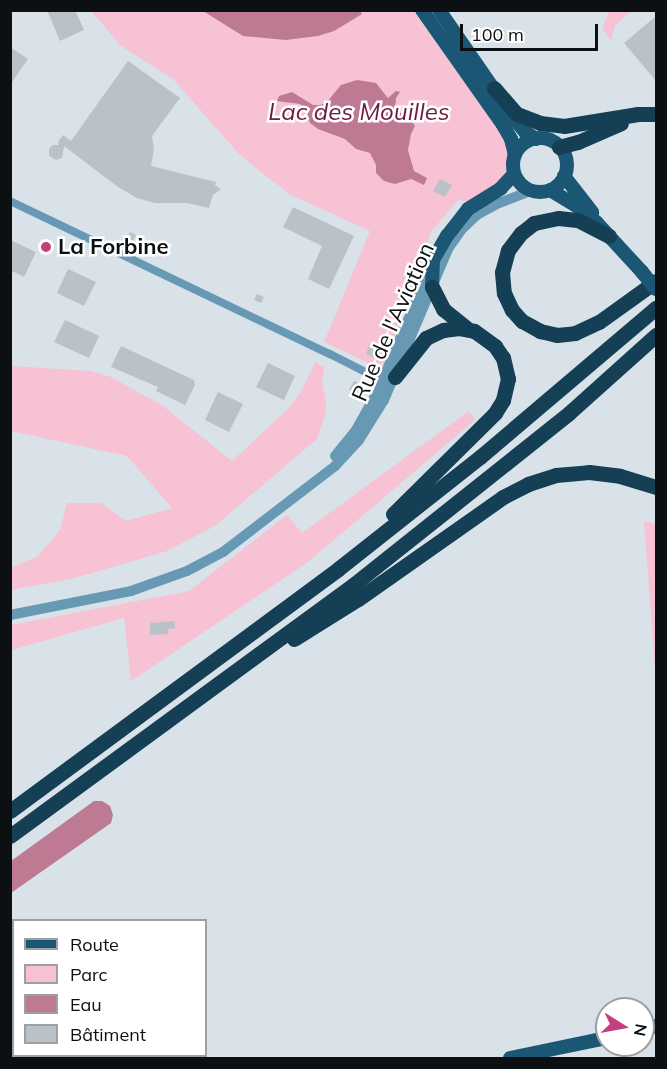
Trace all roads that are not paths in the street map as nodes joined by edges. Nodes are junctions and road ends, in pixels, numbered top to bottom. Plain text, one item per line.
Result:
1 (422, 10) edge
2 (439, 10) edge
3 (494, 88) junction
4 (657, 115) edge
5 (536, 139) junction
6 (559, 147) junction
7 (515, 155) junction
8 (514, 174) junction
9 (564, 176) junction
10 (550, 190) junction
11 (531, 191) junction
12 (10, 201) edge
13 (609, 236) junction
14 (433, 260) junction
15 (657, 281) edge
16 (432, 287) junction
17 (657, 289) edge
18 (657, 308) edge
19 (469, 329) junction
20 (657, 334) edge
21 (389, 378) junction
22 (657, 487) edge
23 (306, 488) junction
24 (338, 569) junction
25 (10, 615) edge
26 (249, 663) junction
27 (10, 811) edge
28 (10, 836) edge
29 (595, 1041) edge
30 (510, 1059) edge

1 - 7 main road
2 - 3 main road
3 - 4 highway
3 - 5 main road
4 - 6 highway
5 - 6 main road
5 - 7 main road
6 - 9 main road
7 - 8 main road
8 - 11 main road
8 - 14 main road, Rue de l'Aviation
9 - 10 main road
9 - 13 main road
10 - 11 main road
10 - 13 main road
11 - 16 street, Rue de l'Aviation
12 - 21 street
13 - 15 highway
13 - 17 main road, bridge
14 - 16 main road
14 - 21 street, Rue de l'Aviation
16 - 19 highway
16 - 21 street, Rue de l'Aviation
18 - 24 highway
19 - 21 highway
19 - 24 highway
20 - 26 highway
21 - 23 street, Rue de l'Aviation
21 - 23 street, Rue de l'Aviation
22 - 26 highway
23 - 25 street, Rue de l'Aviation
24 - 27 highway
26 - 28 highway
29 - 30 main road

